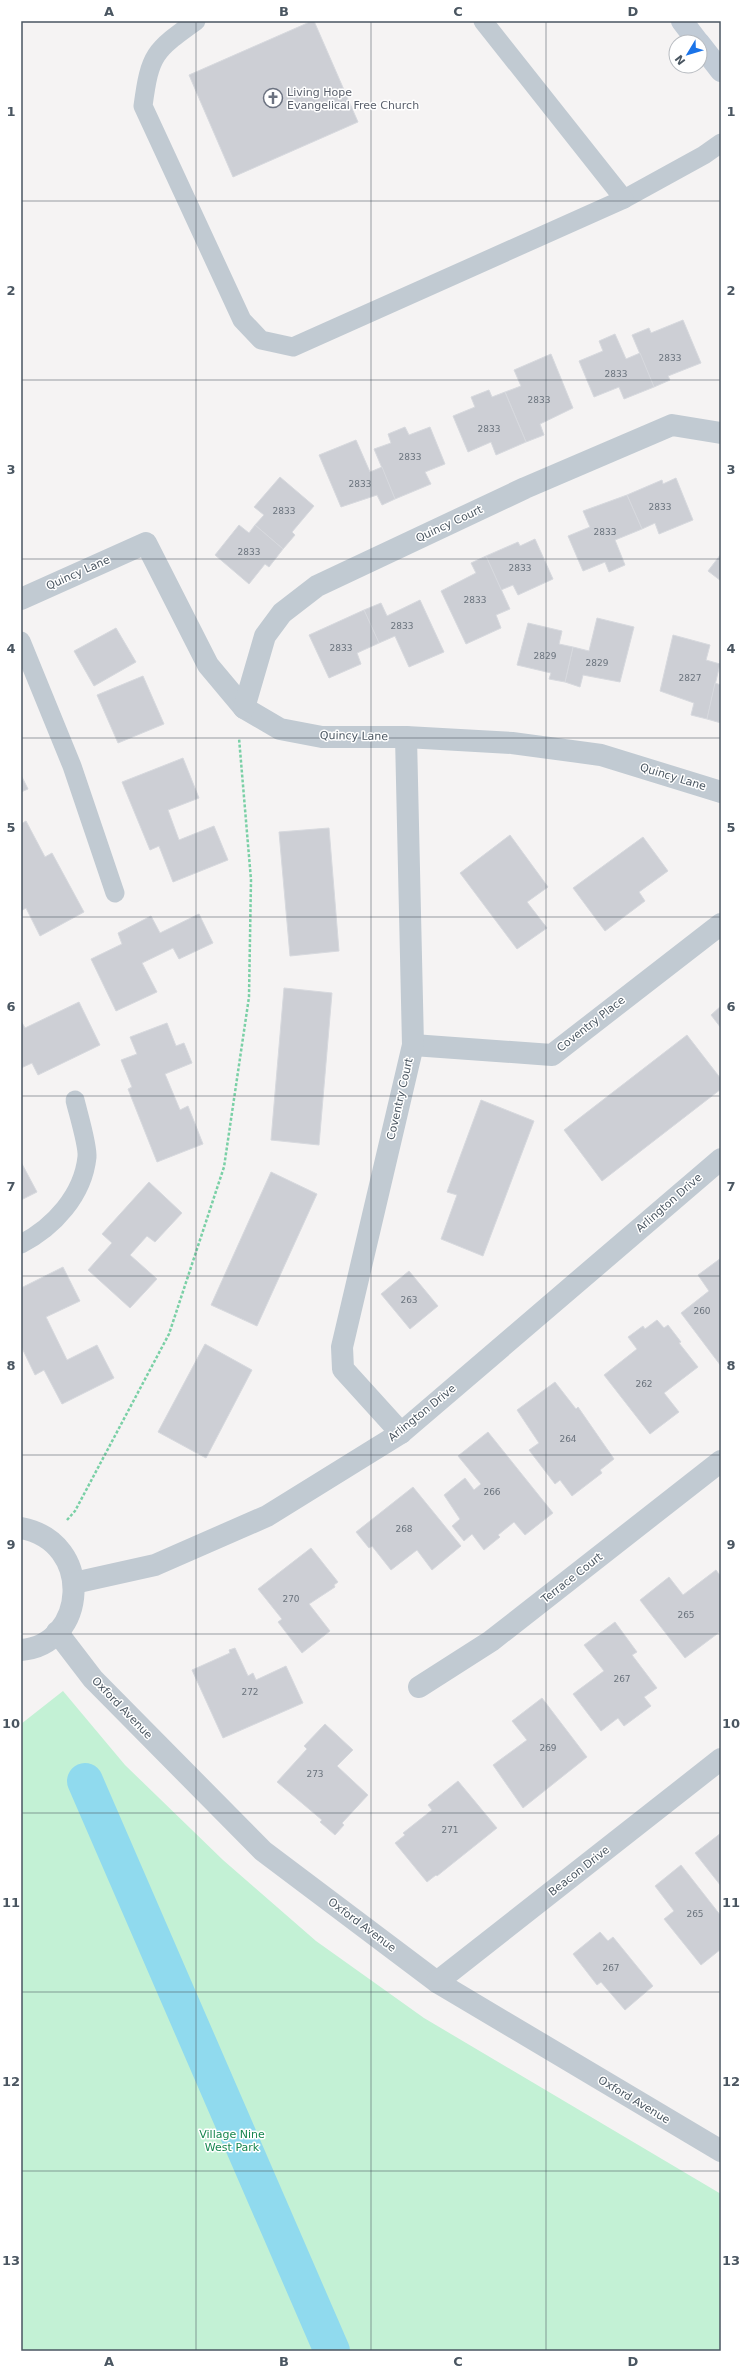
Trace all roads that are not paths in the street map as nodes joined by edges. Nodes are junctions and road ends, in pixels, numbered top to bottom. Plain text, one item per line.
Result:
1 (196, 21) edge
2 (483, 21) edge
3 (682, 21) edge
4 (692, 34) edge
5 (708, 54) edge
6 (721, 71) edge
7 (721, 143) edge
8 (624, 199) junction
9 (721, 433) edge
10 (21, 599) edge
11 (21, 640) edge
12 (244, 708) junction
13 (406, 737) junction
14 (721, 792) edge
15 (115, 893) dead end
16 (721, 924) edge
17 (413, 1045) junction
18 (75, 1100) dead end
19 (721, 1159) edge
20 (21, 1244) edge
21 (401, 1433) junction
22 (721, 1461) edge
23 (21, 1528) edge
24 (74, 1583) junction
25 (57, 1632) junction
26 (21, 1650) edge
27 (419, 1687) dead end
28 (721, 1759) edge
29 (437, 1982) junction
30 (721, 2151) edge

1 - 8 lane
2 - 8 lane
3 - 4 main road
5 - 6 main road
7 - 8 lane
9 - 12 street, Quincy Court
10 - 12 street, Quincy Lane
11 - 15 lane
12 - 13 street, Quincy Lane
13 - 14 street, Quincy Lane
13 - 17 street, Coventry Court
16 - 17 street, Coventry Place
17 - 21 street, Coventry Court
18 - 20 lane
19 - 21 street, Arlington Drive
21 - 24 street, Arlington Drive
22 - 27 street, Terrace Court
23 - 24 street
24 - 25 street
25 - 26 street
25 - 29 street, Oxford Avenue
28 - 29 street, Beacon Drive
29 - 30 street, Oxford Avenue

